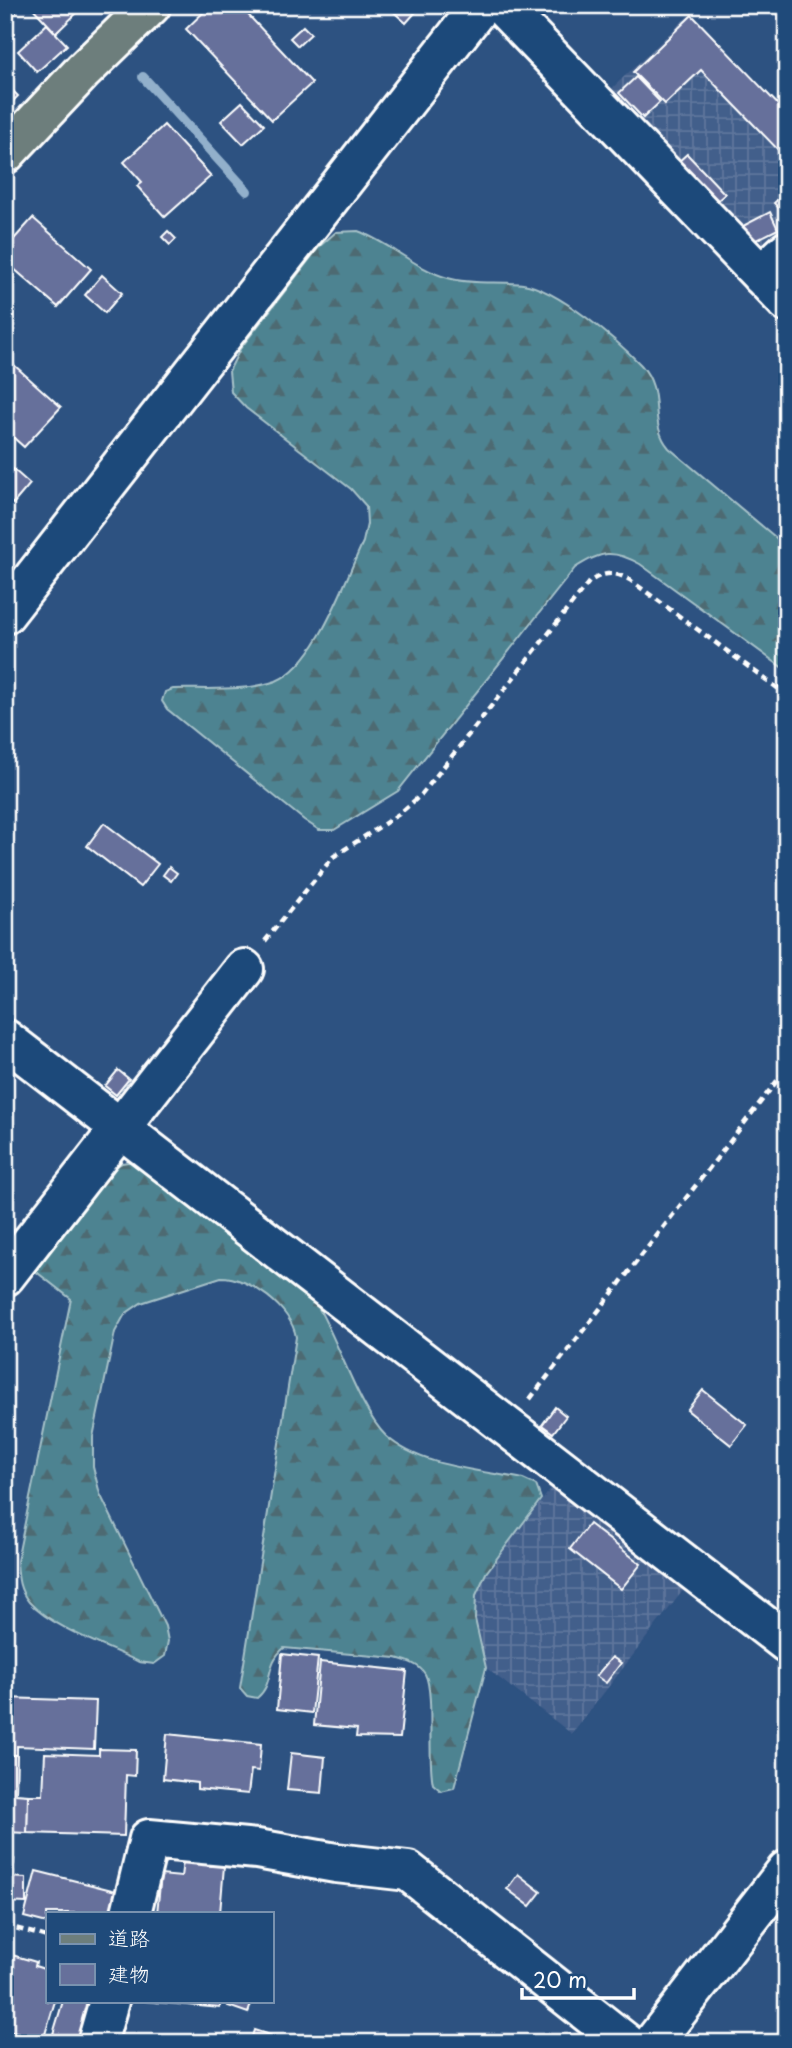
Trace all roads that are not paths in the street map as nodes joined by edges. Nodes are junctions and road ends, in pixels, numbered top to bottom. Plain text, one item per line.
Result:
1 (151, 5) edge
2 (481, 5) edge
3 (501, 5) edge
4 (5, 154) edge
5 (778, 276) edge
6 (5, 614) edge
7 (244, 969) road end
8 (5, 1039) edge
9 (120, 1128) junction
10 (5, 1276) edge
11 (787, 1643) edge
12 (787, 1870) edge
13 (131, 1912) edge
14 (109, 2002) edge
15 (97, 2043) edge
16 (626, 2043) edge
17 (653, 2043) edge

1 - 4 main road
2 - 6 street
3 - 5 street
7 - 9 street
8 - 9 street
9 - 10 street
9 - 11 street
12 - 17 street
13 - 16 street
14 - 15 street

